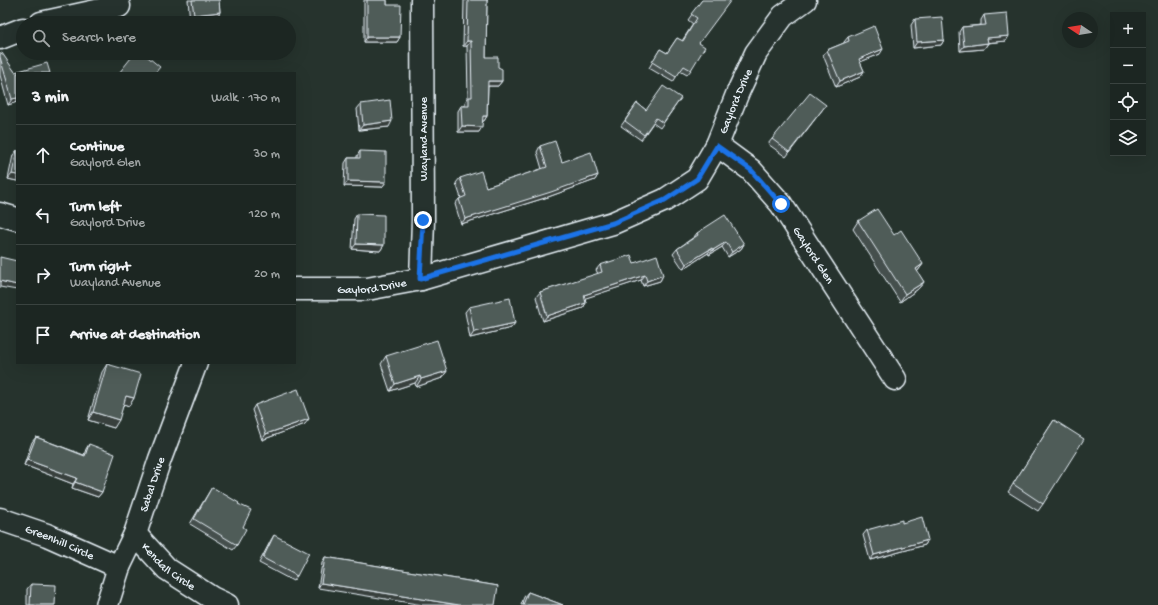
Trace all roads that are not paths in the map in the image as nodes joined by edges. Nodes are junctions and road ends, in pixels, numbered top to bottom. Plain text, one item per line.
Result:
1 (422, 0) edge
2 (805, 0) edge
3 (119, 6) dead end
4 (73, 16) edge
5 (16, 32) edge
6 (0, 38) edge
7 (717, 146) junction
8 (0, 214) edge
9 (16, 219) edge
10 (420, 279) junction
11 (296, 290) edge
12 (196, 364) edge
13 (895, 379) dead end
14 (0, 519) edge
15 (135, 534) junction
16 (119, 567) junction
17 (108, 605) edge
18 (227, 605) edge

1 - 10 street, Wayland Avenue
2 - 7 street, Gaylord Drive
3 - 4 street
5 - 6 street
7 - 10 street, Gaylord Drive
7 - 13 street, Gaylord Glen
8 - 9 street
10 - 11 street, Gaylord Drive
12 - 15 street, Sabal Drive
14 - 16 street, Greenhill Circle
15 - 16 street, Sabal Drive
15 - 18 street, Kendall Circle
16 - 17 street, Sabal Drive

